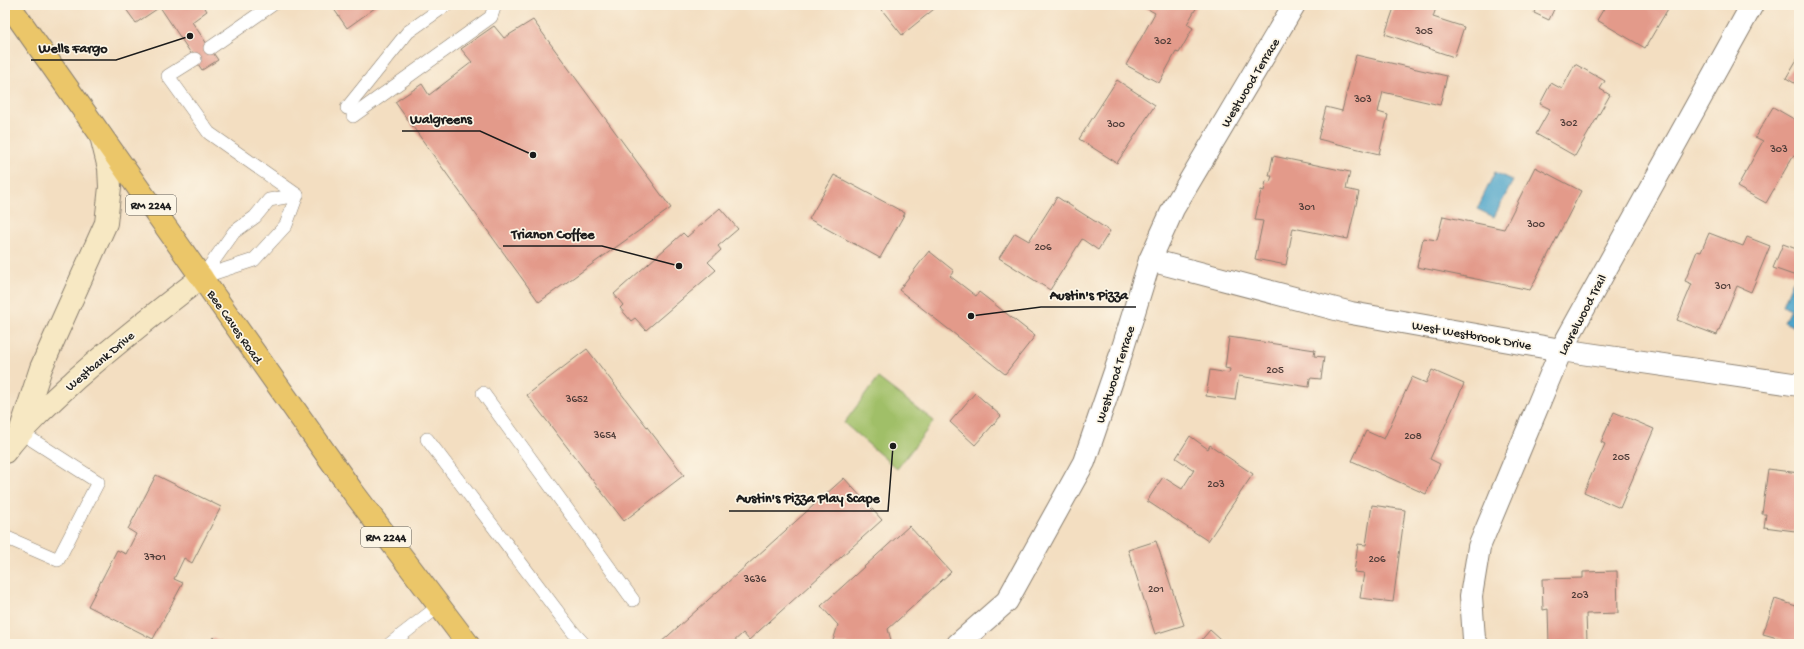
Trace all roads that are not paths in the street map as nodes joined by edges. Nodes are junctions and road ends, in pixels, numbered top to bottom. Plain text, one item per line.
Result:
1 (9, 5) edge
2 (272, 5) edge
3 (446, 5) edge
4 (495, 5) edge
5 (1294, 5) edge
6 (1752, 5) edge
7 (210, 48) dead end
8 (195, 59) dead end
9 (99, 132) junction
10 (297, 195) junction
11 (1150, 260) junction
12 (202, 277) junction
13 (1561, 350) junction
14 (1799, 385) edge
15 (483, 393) dead end
16 (20, 432) junction
17 (427, 439) dead end
18 (5, 452) edge
19 (5, 538) edge
20 (633, 600) dead end
21 (438, 606) junction
22 (390, 644) edge
23 (468, 644) edge
24 (584, 644) edge
25 (958, 644) edge
26 (1477, 644) edge

1 - 9 main road, Bee Caves Road / RM 2244
2 - 7 lane
3 - 4 lane
5 - 11 street, Westwood Terrace
6 - 13 street, Laurelwood Trail
8 - 10 lane
9 - 12 main road, Bee Caves Road / RM 2244
9 - 16 street
10 - 12 lane
10 - 12 lane
11 - 13 street, West Westbrook Drive
11 - 25 street, Westwood Terrace
12 - 16 street, Westbank Drive
12 - 21 main road, Bee Caves Road / RM 2244
13 - 14 street, West Westbrook Drive
13 - 26 street, Laurelwood Trail
15 - 20 lane
16 - 18 street, Westbank Drive
16 - 19 lane
17 - 24 lane
21 - 22 lane
21 - 23 main road, Bee Caves Road / RM 2244

